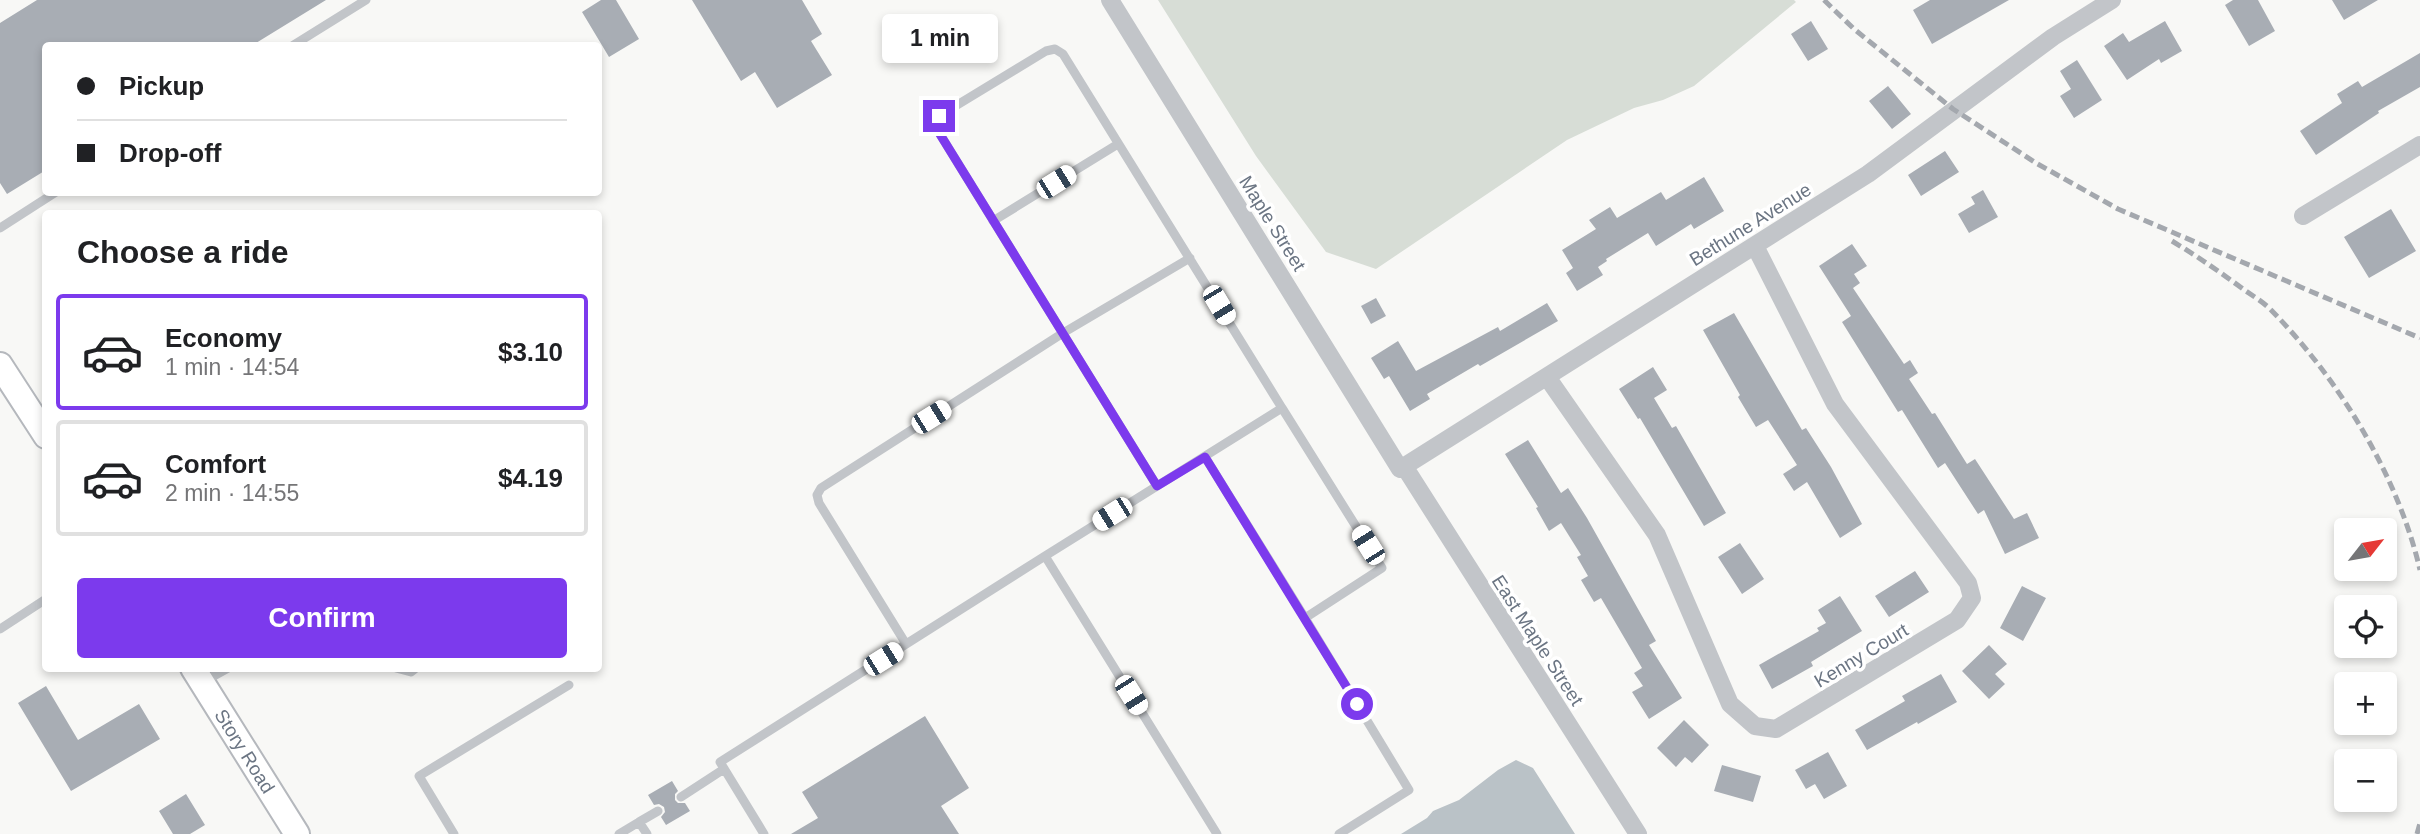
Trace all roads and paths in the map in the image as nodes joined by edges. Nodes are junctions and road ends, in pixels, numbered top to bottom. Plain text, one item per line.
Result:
1 (366, 0) edge
2 (1110, 0) edge
3 (2112, 0) edge
4 (298, 42) edge
5 (1118, 144) junction
6 (2420, 145) edge
7 (50, 196) edge
8 (2303, 216) dead end
9 (993, 221) junction
10 (0, 228) edge
11 (1755, 246) junction
12 (1190, 258) junction
13 (1063, 333) junction
14 (0, 365) edge
15 (1547, 377) junction
16 (1282, 408) junction
17 (42, 430) edge
18 (1205, 457) junction
19 (1402, 468) junction
20 (1157, 486) junction
21 (1045, 556) junction
22 (42, 602) edge
23 (1305, 618) junction
24 (0, 629) edge
25 (906, 644) junction
26 (197, 676) edge
27 (569, 684) dead end
28 (724, 769) junction
29 (681, 797) dead end
30 (658, 811) dead end
31 (639, 822) junction
32 (297, 834) edge
33 (454, 834) edge
34 (620, 834) edge
35 (647, 834) edge
36 (764, 834) edge
37 (1217, 834) edge
38 (1339, 834) edge
39 (1638, 834) edge

1 - 4 lane
2 - 19 street, Maple Street
3 - 11 street, Bethune Avenue
5 - 9 lane
5 - 9 lane
5 - 12 lane
6 - 8 street
7 - 10 lane
9 - 13 lane
11 - 15 street, Bethune Avenue
11 - 15 street, Kenny Court
12 - 13 lane
12 - 16 lane
13 - 20 lane
13 - 25 lane
14 - 17 street
15 - 19 street, Bethune Avenue
16 - 18 lane
16 - 23 lane
18 - 20 lane
18 - 23 lane
19 - 39 street, East Maple Street
20 - 21 lane
21 - 25 lane
21 - 37 lane
22 - 24 lane
23 - 38 lane
25 - 28 lane
26 - 32 street, Story Road
27 - 33 lane
28 - 29 lane
28 - 36 lane
30 - 31 lane
31 - 34 lane
31 - 35 lane

